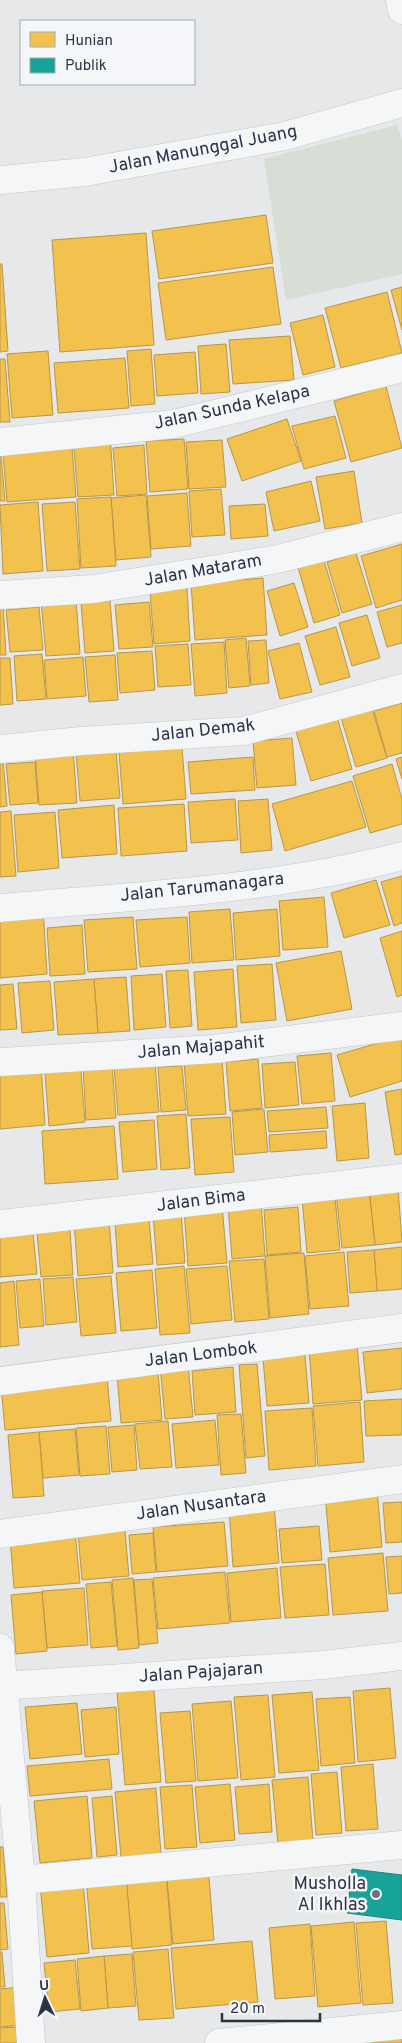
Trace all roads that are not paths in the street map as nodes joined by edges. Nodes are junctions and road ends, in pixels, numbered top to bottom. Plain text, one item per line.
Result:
1 (400, 0) edge
2 (402, 10) edge
3 (402, 103) edge
4 (0, 180) edge
5 (402, 369) edge
6 (0, 442) edge
7 (402, 527) edge
8 (0, 595) edge
9 (402, 688) edge
10 (0, 749) edge
11 (402, 856) edge
12 (0, 908) edge
13 (402, 1026) edge
14 (0, 1062) edge
15 (402, 1178) edge
16 (0, 1224) edge
17 (402, 1328) edge
18 (0, 1381) edge
19 (402, 1479) edge
20 (0, 1534) edge
21 (0, 1648) edge
22 (402, 1656) edge
23 (2, 1686) edge
24 (402, 1845) edge
25 (21, 1880) junction
26 (402, 2025) edge
27 (31, 2043) edge
28 (219, 2043) edge

1 - 2 street
3 - 4 street, Jalan Manunggal Juang
5 - 6 street, Jalan Sunda Kelapa
7 - 8 street, Jalan Mataram
9 - 10 street, Jalan Demak
11 - 12 street, Jalan Tarumanagara
13 - 14 street, Jalan Majapahit
15 - 16 street, Jalan Bima
17 - 18 street, Jalan Lombok
19 - 20 street, Jalan Nusantara
21 - 23 street
22 - 23 street, Jalan Pajajaran
23 - 25 street
24 - 25 street
25 - 27 street
26 - 28 street

